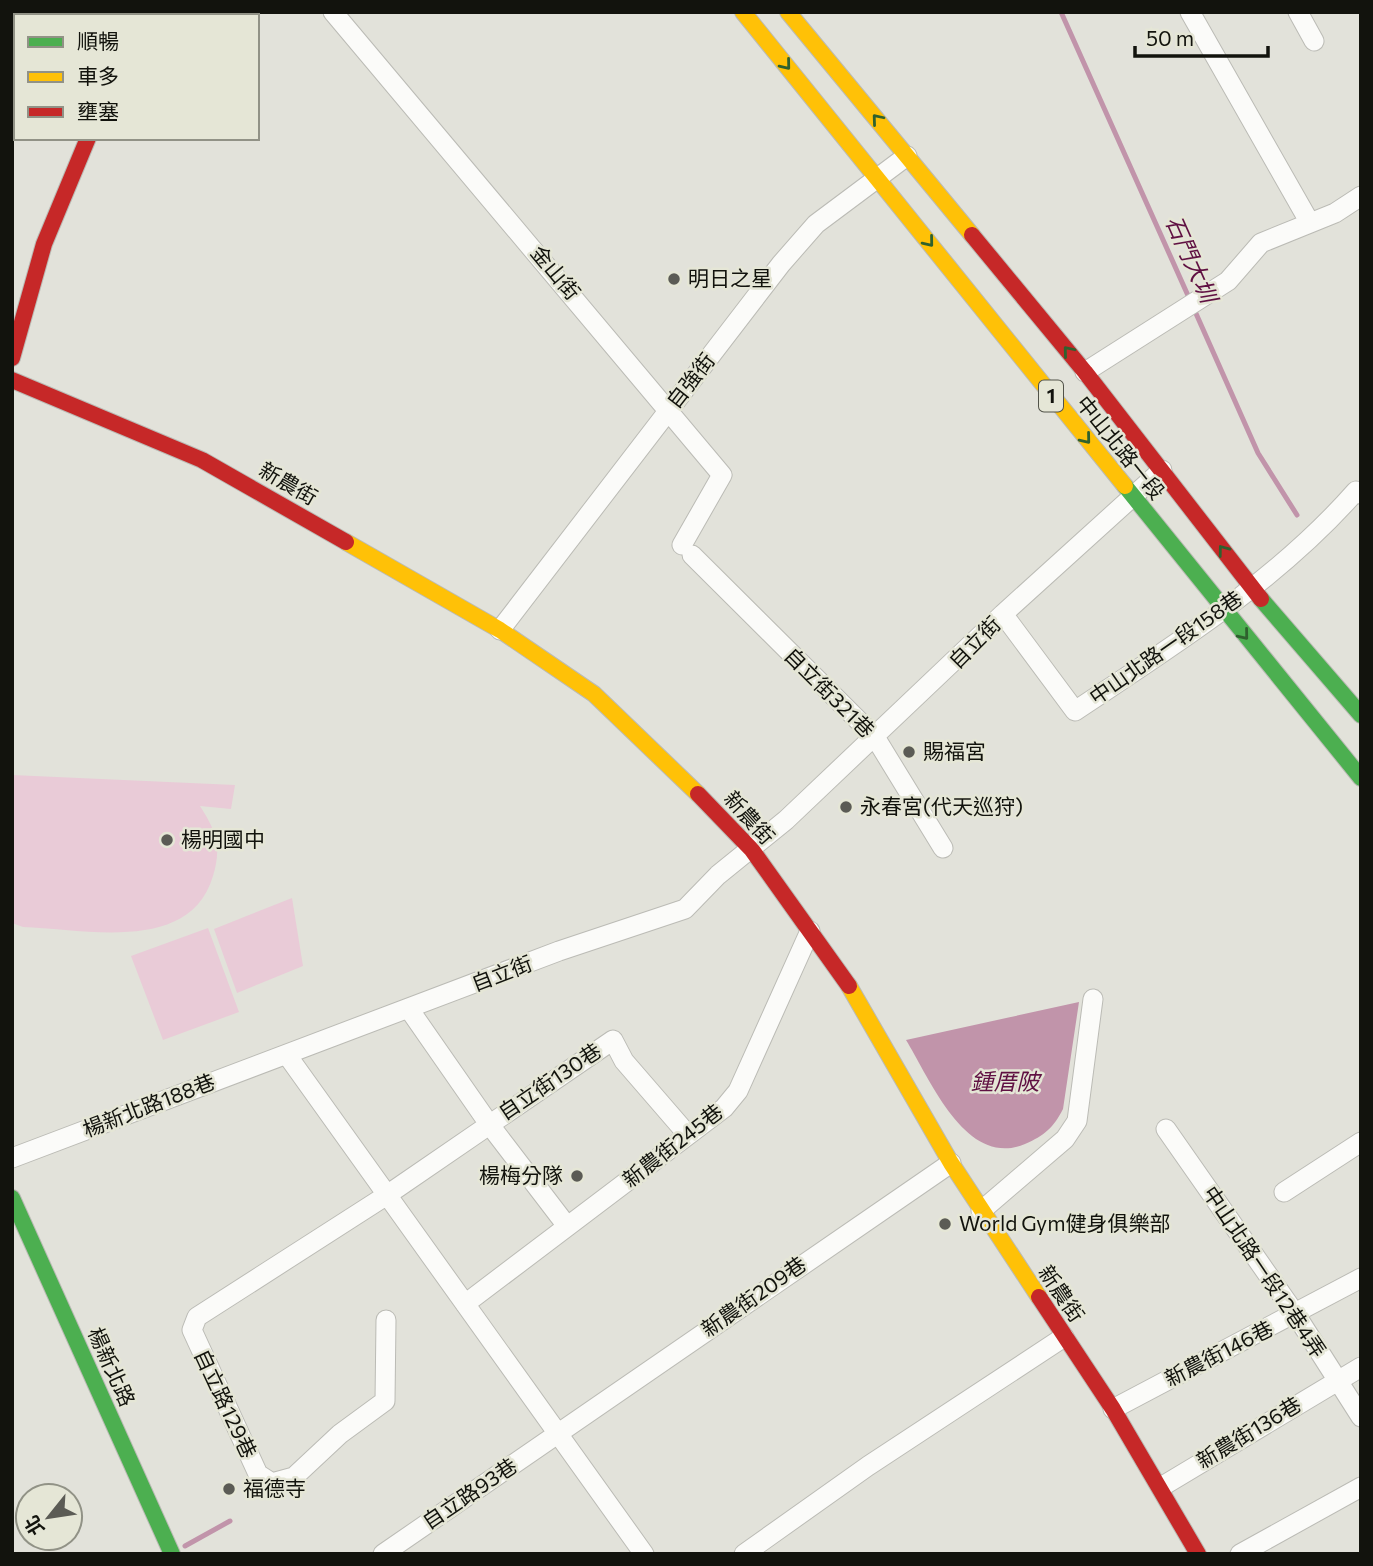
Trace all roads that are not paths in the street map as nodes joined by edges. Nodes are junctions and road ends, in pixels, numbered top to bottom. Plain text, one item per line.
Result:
1 (333, 12) edge
2 (743, 12) edge
3 (788, 12) edge
4 (1190, 12) edge
5 (1297, 12) edge
6 (1314, 41) dead end
7 (87, 140) edge
8 (907, 156) junction
9 (877, 177) junction
10 (1361, 196) edge
11 (1310, 223) junction
12 (12, 358) edge
13 (1085, 372) junction
14 (12, 380) edge
15 (670, 409) junction
16 (1162, 470) junction
17 (1361, 494) edge
18 (1132, 497) junction
19 (687, 550) joint
20 (1251, 587) junction
21 (1224, 611) junction
22 (1003, 614) junction
23 (500, 630) junction
24 (1361, 715) edge
25 (876, 737) junction
26 (1361, 778) edge
27 (943, 848) dead end
28 (752, 850) junction
29 (810, 931) junction
30 (1093, 999) dead end
31 (409, 1009) junction
32 (287, 1055) junction
33 (489, 1124) junction
34 (1166, 1129) dead end
35 (688, 1136) junction
36 (1361, 1142) edge
37 (12, 1158) edge
38 (951, 1163) junction
39 (1283, 1192) dead end
40 (387, 1195) junction
41 (12, 1198) edge
42 (981, 1211) junction
43 (568, 1226) junction
44 (1361, 1278) edge
45 (465, 1304) junction
46 (1296, 1315) junction
47 (386, 1320) dead end
48 (1064, 1337) junction
49 (1361, 1367) edge
50 (1337, 1380) junction
51 (1113, 1409) junction
52 (1361, 1417) edge
53 (558, 1435) junction
54 (1161, 1487) junction
55 (1361, 1487) edge
56 (172, 1554) edge
57 (383, 1554) edge
58 (643, 1554) edge
59 (744, 1554) edge
60 (1198, 1554) edge
61 (1240, 1554) edge

1 - 15 street, 金山街
2 -> 9 street, 中山北路一段 / 1
8 -> 3 street, 中山北路一段 / 1
4 - 11 street
5 - 6 street
7 - 12 street
8 - 9 street, 自強街
13 -> 8 street, 中山北路一段 / 1
9 - 15 street, 自強街
9 -> 18 street, 中山北路一段 / 1
10 - 11 street
11 - 13 street
13 - 16 street, 中山北路一段 / 1
14 - 23 street, 新農街
15 - 19 street, 金山街
15 - 23 street, 自強街
16 - 18 street, 自立街
20 -> 16 street, 中山北路一段 / 1
17 - 20 street, 中山北路一段158巷
18 - 21 street, 中山北路一段 / 1
18 - 22 street, 自立街
19 - 25 street, 自立街321巷
20 - 21 street, 中山北路一段158巷
20 - 24 street, 中山北路一段 / 1
21 - 22 street, 中山北路一段158巷
21 -> 26 street, 中山北路一段 / 1
22 - 25 street, 自立街
23 - 28 street, 新農街
25 - 27 street, 自立街321巷
25 - 28 street, 自立街
28 - 29 street, 新農街
28 - 31 street, 自立街
29 - 35 street, 新農街245巷
29 - 38 street, 新農街
30 - 42 street
31 - 32 street, 自立街
31 - 33 street
32 - 37 street, 楊新北路188巷
32 - 40 street
33 - 35 street, 自立街130巷
33 - 40 street, 自立街130巷
33 - 43 street
34 - 46 street, 中山北路一段12巷4弄
35 - 43 street, 新農街245巷
36 - 39 street
38 - 42 street, 新農街
38 - 53 street, 新農街209巷
40 - 45 street
40 - 47 street, 自立路129巷
41 - 56 street, 楊新北路
42 - 48 street, 新農街
43 - 45 street, 新農街245巷
44 - 46 street, 新農街146巷
45 - 53 street
46 - 50 street, 中山北路一段12巷4弄
46 - 51 street, 新農街146巷
48 - 51 street, 新農街
48 - 59 street
49 - 50 street, 新農街136巷
50 - 52 street, 中山北路一段12巷4弄
50 - 54 street, 新農街136巷
51 - 54 street, 新農街
53 - 57 street, 自立路93巷
53 - 58 street
54 - 60 street, 新農街
55 - 61 street

